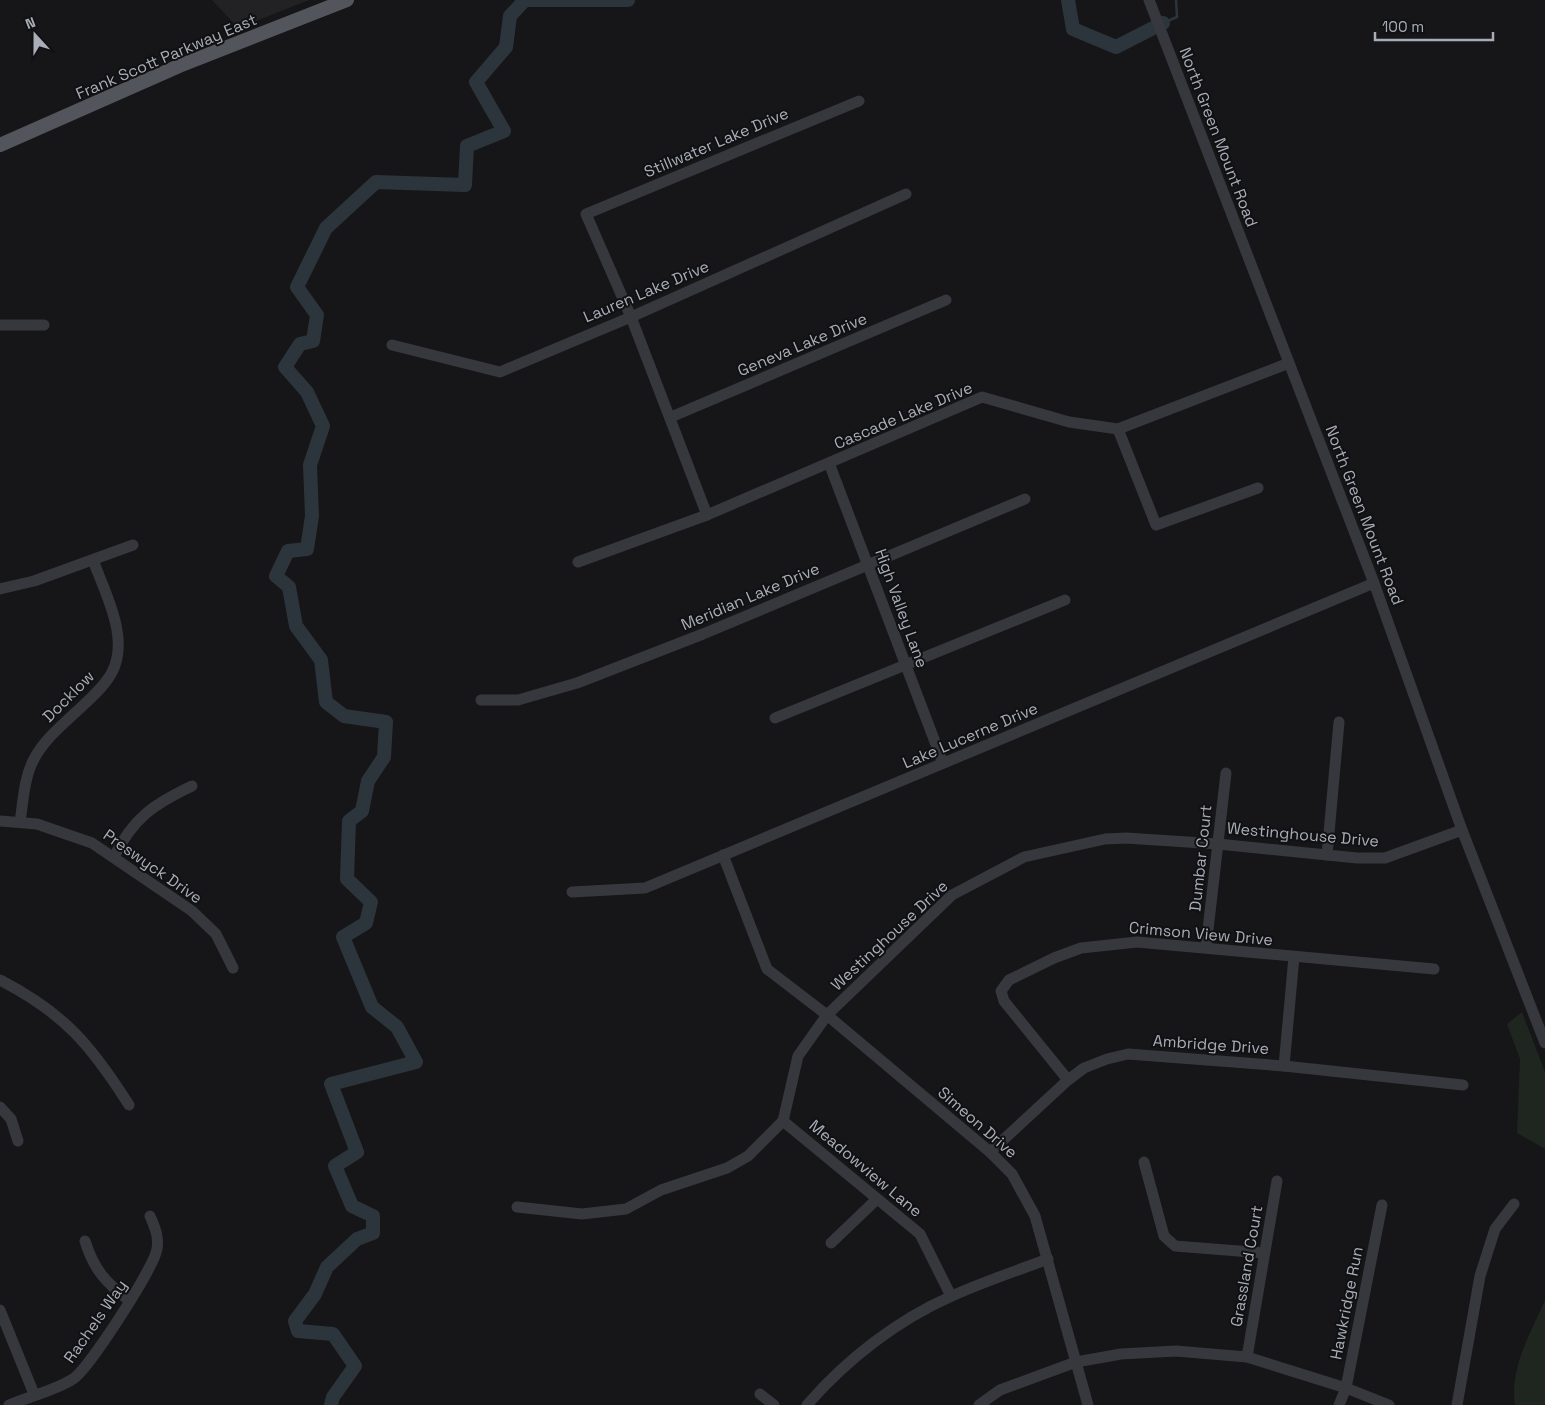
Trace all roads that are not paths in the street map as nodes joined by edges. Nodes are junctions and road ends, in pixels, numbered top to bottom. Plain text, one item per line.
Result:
1 (347, 0) edge
2 (1149, 1) edge
3 (859, 101) dead end
4 (0, 145) edge
5 (906, 194) dead end
6 (946, 300) dead end
7 (631, 317) junction
8 (0, 325) edge
9 (44, 325) dead end
10 (392, 345) dead end
11 (1289, 363) junction
12 (671, 417) junction
13 (1118, 429) junction
14 (829, 463) junction
15 (1258, 488) dead end
16 (1025, 499) dead end
17 (707, 515) junction
18 (133, 545) dead end
19 (93, 560) junction
20 (578, 562) dead end
21 (869, 563) junction
22 (1374, 583) junction
23 (0, 589) edge
24 (1065, 600) dead end
25 (905, 664) junction
26 (481, 700) dead end
27 (775, 718) dead end
28 (1339, 722) dead end
29 (943, 764) junction
30 (1226, 773) dead end
31 (192, 786) dead end
32 (0, 821) edge
33 (20, 822) junction
34 (1462, 830) junction
35 (1218, 844) junction
36 (1326, 855) junction
37 (723, 856) junction
38 (114, 857) junction
39 (572, 892) dead end
40 (1206, 947) junction
41 (1294, 957) junction
42 (233, 968) dead end
43 (1434, 969) dead end
44 (0, 980) edge
45 (827, 1015) junction
46 (1545, 1043) edge
47 (1284, 1066) junction
48 (1068, 1080) junction
49 (1463, 1085) dead end
50 (129, 1106) dead end
51 (0, 1107) edge
52 (783, 1121) junction
53 (18, 1141) dead end
54 (990, 1152) junction
55 (1144, 1162) dead end
56 (1278, 1181) dead end
57 (877, 1199) junction
58 (1514, 1204) dead end
59 (1382, 1205) dead end
60 (517, 1207) dead end
61 (150, 1216) dead end
62 (85, 1241) dead end
63 (831, 1243) dead end
64 (1264, 1253) junction
65 (1048, 1259) junction
66 (951, 1296) junction
67 (130, 1301) junction
68 (0, 1310) edge
69 (1247, 1357) junction
70 (1076, 1362) junction
71 (1346, 1388) junction
72 (34, 1394) junction
73 (760, 1394) dead end
74 (9, 1405) edge
75 (774, 1405) edge
76 (807, 1405) edge
77 (978, 1405) edge
78 (1088, 1405) edge
79 (1339, 1405) edge
80 (1388, 1405) edge
81 (1457, 1405) edge

1 - 4 main road, Frank Scott Parkway East
2 - 11 street, North Green Mount Road
3 - 7 street, Stillwater Lake Drive
5 - 7 street, Lauren Lake Drive
6 - 12 street, Geneva Lake Drive
7 - 10 street, Lauren Lake Drive
7 - 12 street
8 - 9 street
11 - 13 street, Cascade Lake Drive
11 - 22 street, North Green Mount Road
12 - 17 street
13 - 14 street, Cascade Lake Drive
13 - 15 street
14 - 17 street, Cascade Lake Drive
14 - 21 street, High Valley Lane
16 - 21 street, Meridian Lake Drive
17 - 20 street, Cascade Lake Drive
18 - 19 street
19 - 23 street
19 - 33 street, Docklow
21 - 25 street, High Valley Lane
21 - 26 street, Meridian Lake Drive
22 - 29 street, Lake Lucerne Drive
22 - 34 street, North Green Mount Road
24 - 25 street
25 - 27 street
25 - 29 street, High Valley Lane
28 - 36 street
29 - 37 street, Lake Lucerne Drive
30 - 35 street, Dumbar Court
31 - 38 street
32 - 33 street, Preswyck Drive
33 - 38 street, Preswyck Drive
34 - 36 street, Westinghouse Drive
34 - 46 street, North Green Mount Road
35 - 36 street, Westinghouse Drive
35 - 40 street, Dumbar Court
35 - 45 street, Westinghouse Drive
37 - 39 street, Lake Lucerne Drive
37 - 45 street, Simeon Drive
38 - 42 street, Preswyck Drive
40 - 41 street, Crimson View Drive
40 - 48 street, Crimson View Drive
41 - 43 street, Crimson View Drive
41 - 47 street
44 - 50 street
45 - 52 street, Westinghouse Drive
45 - 54 street, Simeon Drive
47 - 48 street, Ambridge Drive
47 - 49 street, Ambridge Drive
48 - 54 street, Ambridge Drive
51 - 53 street
52 - 57 street, Meadowview Lane
52 - 60 street
54 - 65 street, Simeon Drive
55 - 64 street
56 - 64 street, Grassland Court
57 - 63 street
57 - 66 street, Meadowview Lane
58 - 81 street
59 - 71 street, Hawkridge Run
61 - 67 street, Rachels Way
62 - 67 street
64 - 69 street, Grassland Court
65 - 66 street
65 - 70 street, Simeon Drive
66 - 76 street
67 - 72 street, Rachels Way
68 - 72 street
69 - 70 street
69 - 71 street
70 - 77 street
70 - 78 street, Simeon Drive
71 - 79 street, Hawkridge Run
71 - 80 street
72 - 74 street, Rachels Way
73 - 75 street

